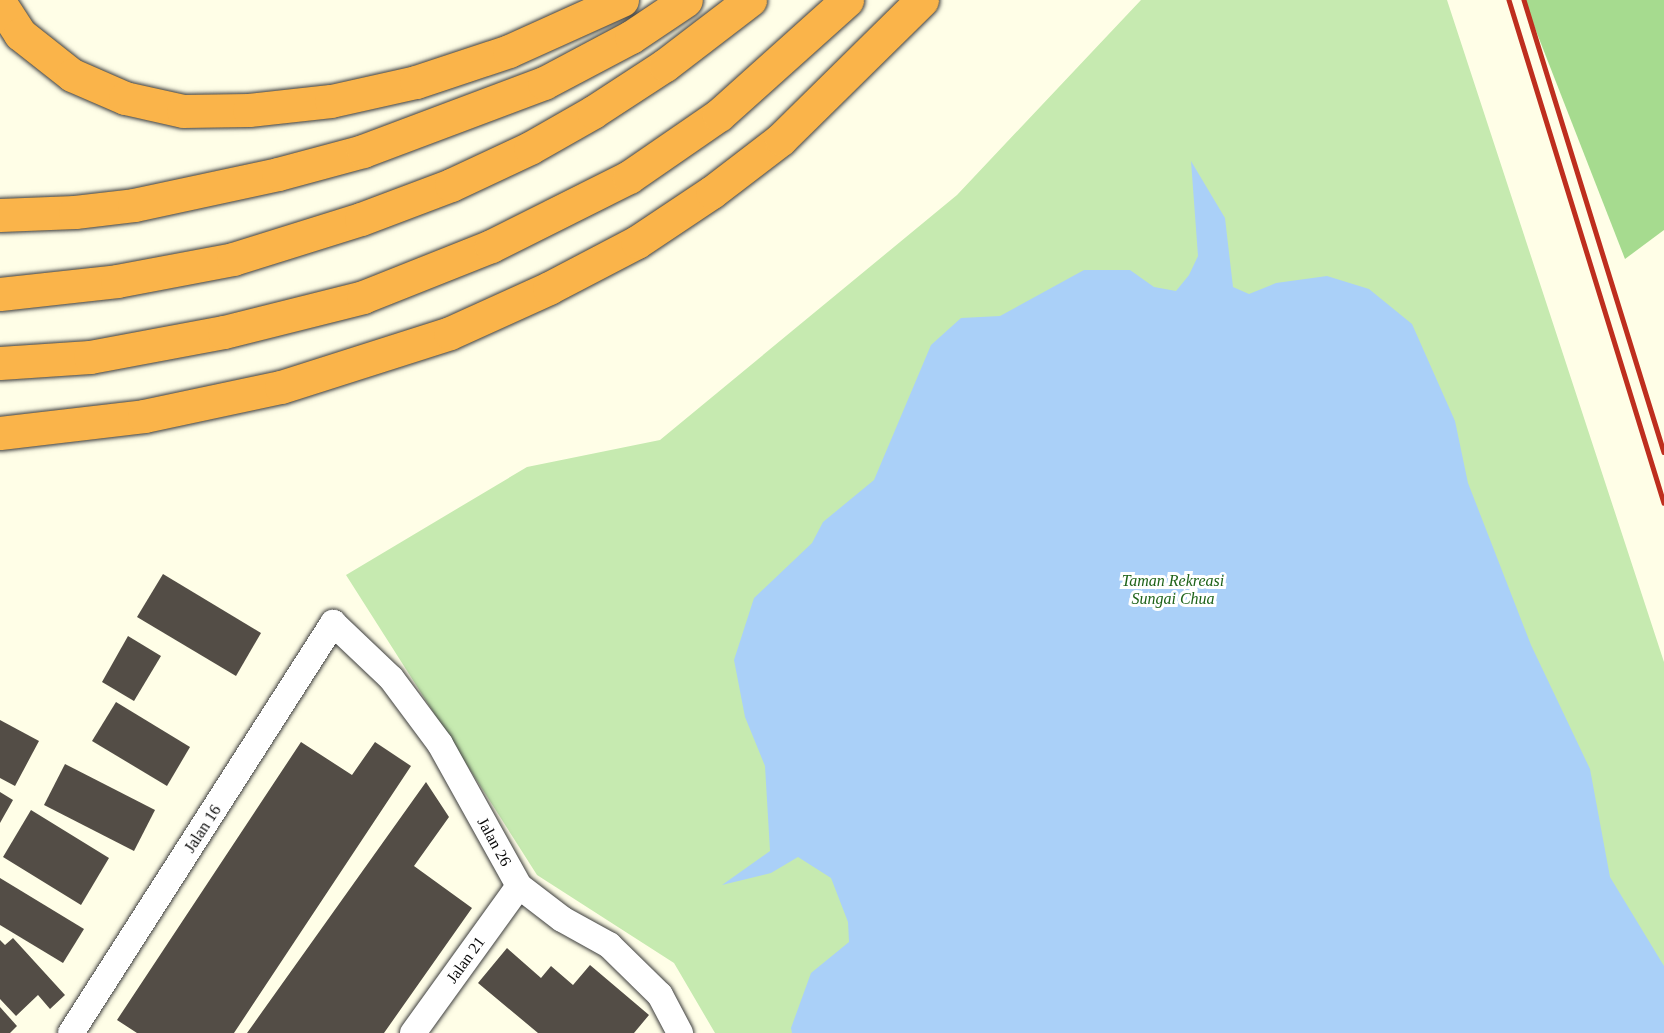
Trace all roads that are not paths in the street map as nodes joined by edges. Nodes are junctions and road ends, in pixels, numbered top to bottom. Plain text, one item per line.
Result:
1 (622, 0) edge
2 (686, 0) edge
3 (750, 0) edge
4 (847, 0) edge
5 (922, 0) edge
6 (0, 3) edge
7 (0, 215) edge
8 (0, 294) edge
9 (0, 363) edge
10 (0, 433) edge
11 (333, 623) joint
12 (519, 886) junction
13 (71, 1033) edge
14 (413, 1033) edge
15 (680, 1033) edge

1 - 6 highway
2 - 7 highway
3 - 8 highway
4 - 9 highway
5 - 10 highway
11 - 12 street, Jalan 26
11 - 13 street, Jalan 16
12 - 14 street, Jalan 21
12 - 15 street, Jalan 26

